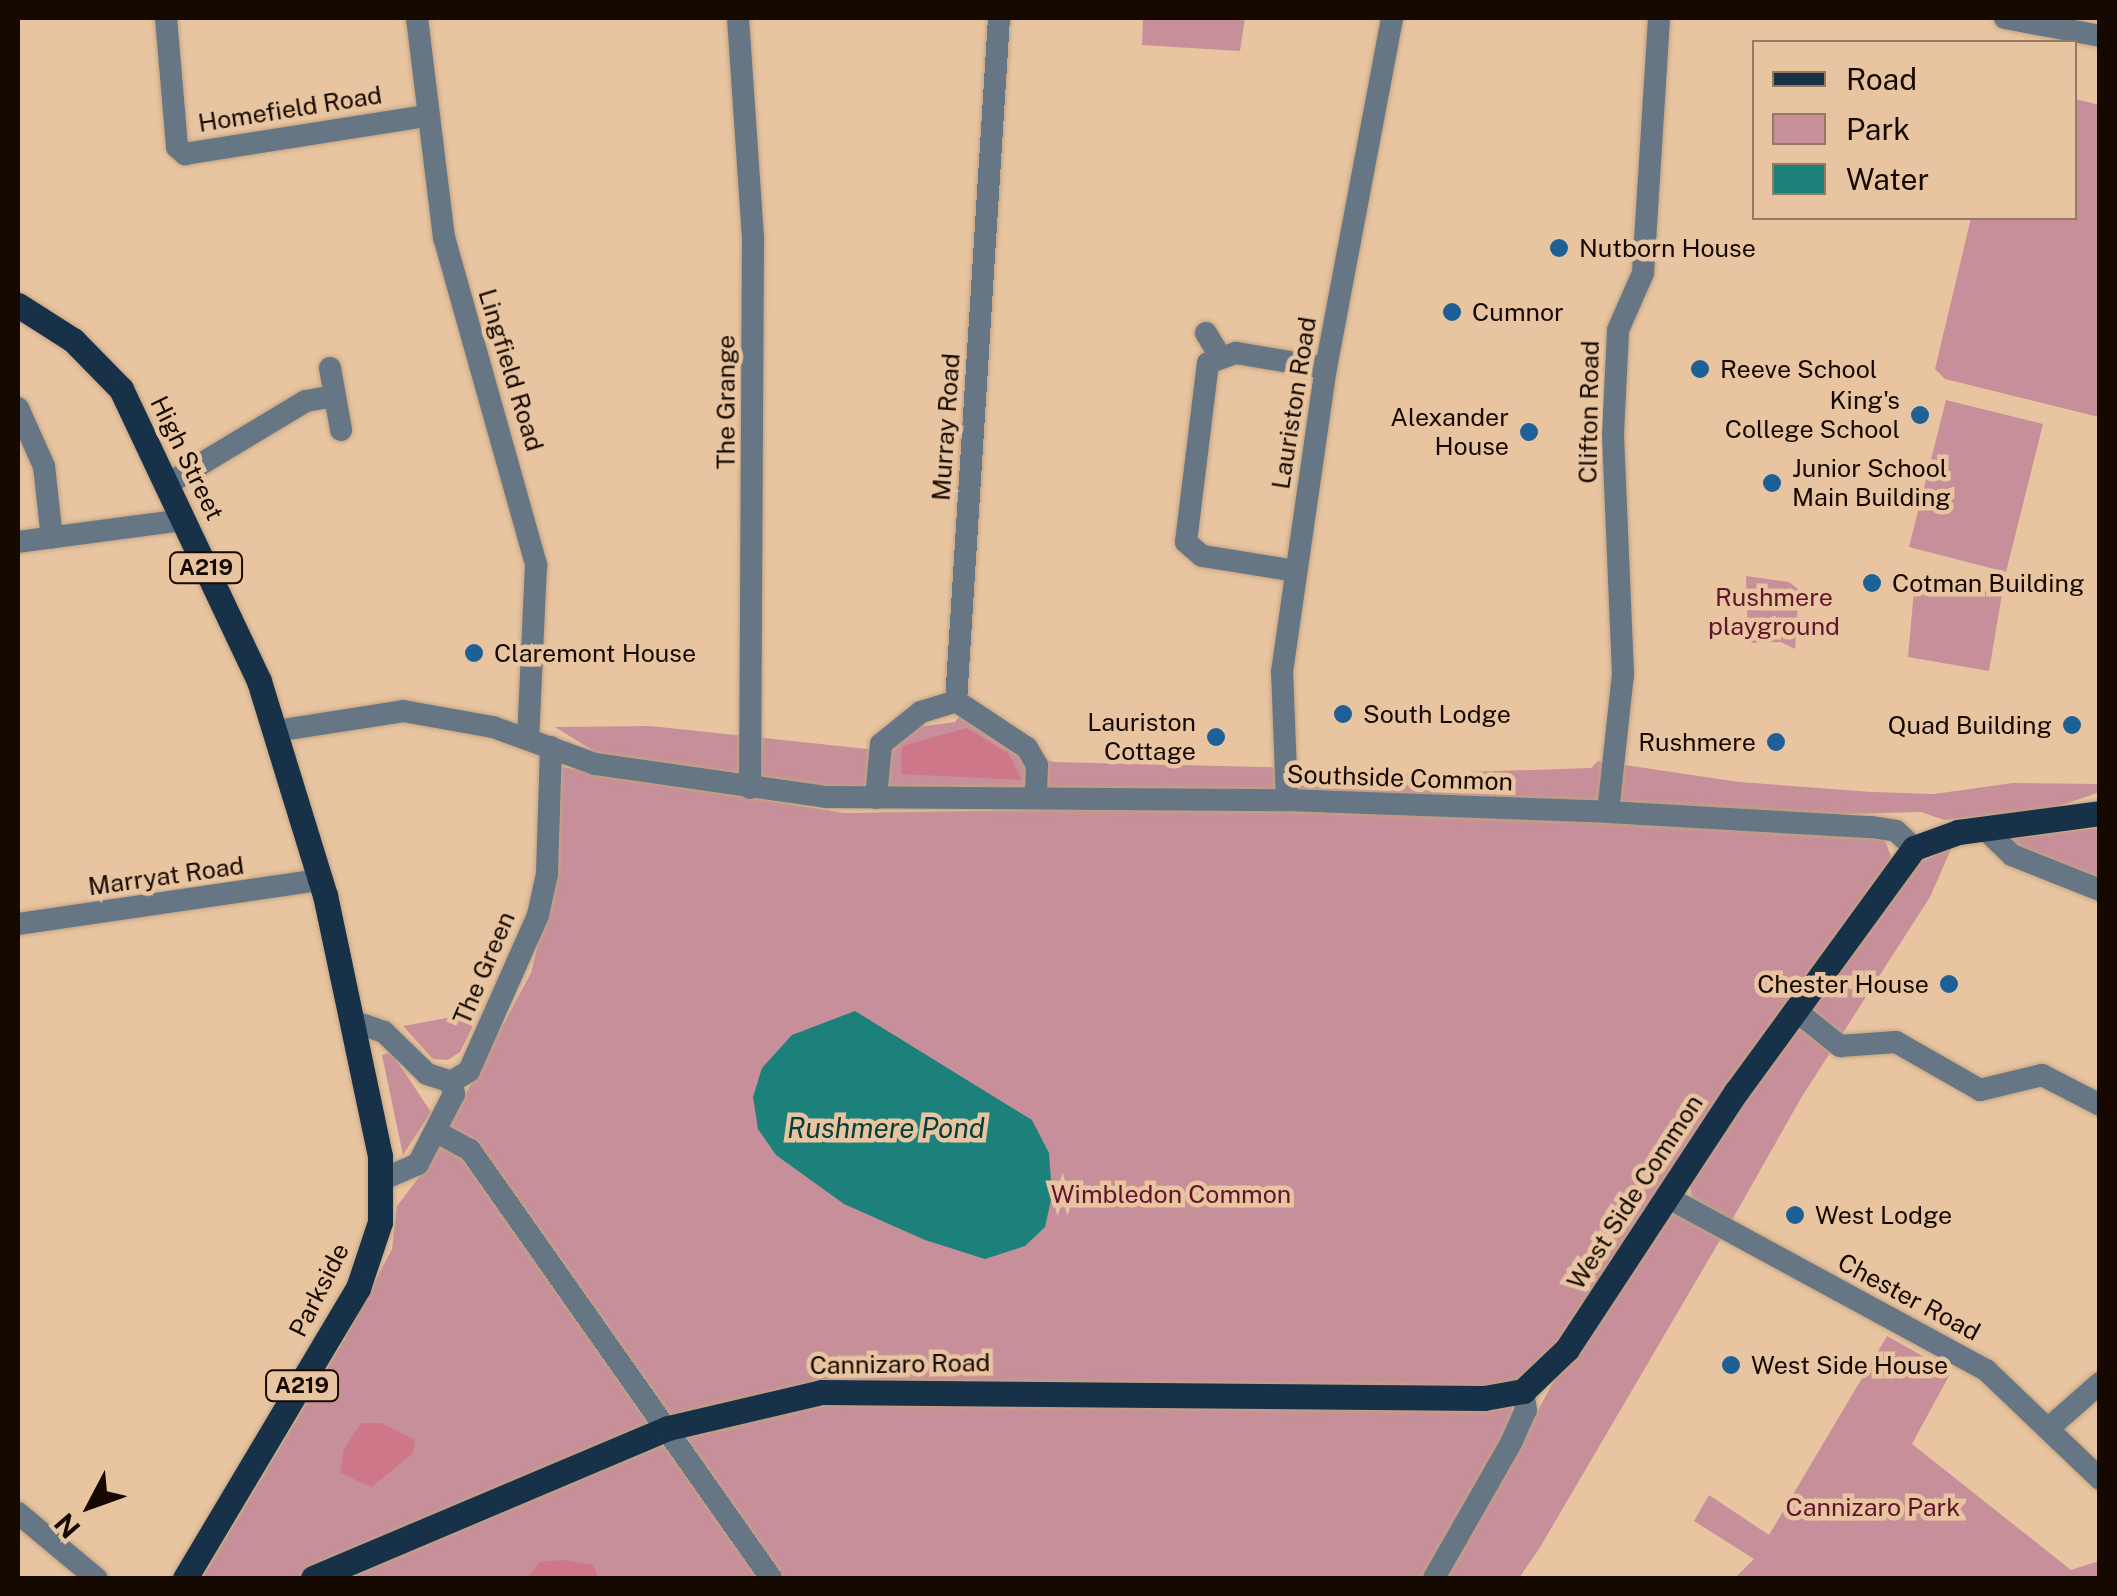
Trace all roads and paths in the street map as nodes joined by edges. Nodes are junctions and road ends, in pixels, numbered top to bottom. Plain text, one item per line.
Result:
1 (166, 18) edge
2 (417, 18) edge
3 (738, 18) edge
4 (1000, 18) edge
5 (1392, 18) edge
6 (1659, 18) edge
7 (2005, 18) edge
8 (2057, 22) edge
9 (2100, 36) edge
10 (424, 116) junction
11 (18, 305) edge
12 (1206, 333) dead end
13 (1220, 356) junction
14 (330, 368) dead end
15 (1326, 368) junction
16 (335, 396) junction
17 (18, 408) edge
18 (341, 430) dead end
19 (166, 485) junction
20 (183, 520) junction
21 (52, 538) junction
22 (18, 542) edge
23 (1296, 570) junction
24 (956, 701) junction
25 (276, 731) junction
26 (528, 738) junction
27 (551, 746) junction
28 (750, 788) junction
29 (876, 798) junction
30 (1036, 798) junction
31 (1288, 800) junction
32 (1608, 812) junction
33 (2100, 814) edge
34 (1984, 828) junction
35 (1914, 848) junction
36 (321, 880) junction
37 (2100, 890) edge
38 (19, 918) edge
39 (1795, 1010) junction
40 (355, 1022) junction
41 (451, 1082) junction
42 (2100, 1106) edge
43 (437, 1132) junction
44 (382, 1180) junction
45 (1667, 1197) junction
46 (2100, 1383) edge
47 (1523, 1391) junction
48 (2050, 1427) junction
49 (668, 1428) junction
50 (2100, 1478) edge
51 (18, 1513) edge
52 (96, 1578) edge
53 (185, 1578) edge
54 (313, 1578) edge
55 (771, 1578) edge
56 (1434, 1578) edge

1 - 10 street, Homefield Road
2 - 10 street, Lingfield Road
3 - 28 street, The Grange
4 - 24 street, Murray Road
5 - 15 street, Lauriston Road
6 - 32 street, Clifton Road
7 - 8 street
8 - 9 street
10 - 26 street, Lingfield Road
11 - 19 main road, High Street / A219
12 - 13 street
13 - 15 street
13 - 23 street
14 - 16 street
15 - 23 street, Lauriston Road
16 - 18 street
16 - 19 street
17 - 21 street
19 - 20 main road, High Street / A219
20 - 21 street
20 - 25 main road, High Street / A219
21 - 22 street
23 - 31 street, Lauriston Road
24 - 29 street
24 - 30 street
25 - 26 street
25 - 36 main road, High Street / A219
26 - 27 street, Southside Common
27 - 28 street, Southside Common
27 - 41 street, The Green
28 - 29 street, Southside Common
29 - 30 street, Southside Common
30 - 31 street, Southside Common
31 - 32 street, Southside Common
32 - 35 street, Southside Common
33 - 34 main road
34 - 35 main road
34 - 37 street
35 - 39 main road, West Side Common
36 - 38 street, Marryat Road
36 - 40 main road, Parkside / A219
39 - 42 street
39 - 45 main road, West Side Common
40 - 41 street
40 - 44 main road, Parkside / A219
41 - 43 street
43 - 44 street
43 - 49 street
44 - 53 main road, Parkside / A219
45 - 47 main road, West Side Common
45 - 48 street, Chester Road
46 - 48 street
47 - 49 main road, Cannizaro Road
47 - 56 street
48 - 50 street, Chester Road
49 - 54 main road, Cannizaro Road
49 - 55 street
51 - 52 street

